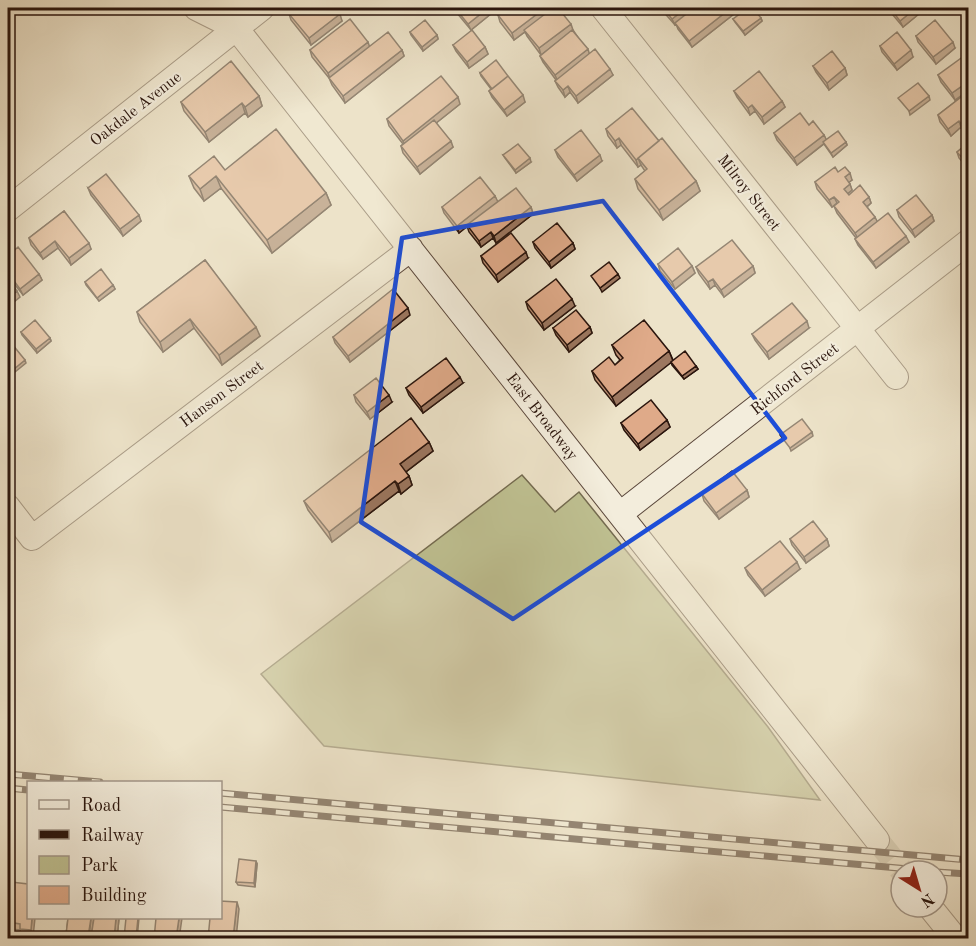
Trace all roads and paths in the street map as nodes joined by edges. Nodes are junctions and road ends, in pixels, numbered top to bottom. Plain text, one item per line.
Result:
1 (196, 8) edge
2 (262, 8) edge
3 (603, 8) edge
4 (236, 28) junction
5 (8, 209) edge
6 (969, 242) edge
7 (411, 249) junction
8 (858, 328) junction
9 (896, 377) dead end
10 (8, 507) edge
11 (620, 514) junction
12 (877, 840) tunnel mouth
13 (939, 919) edge
14 (955, 939) edge

1 - 4 street, East Broadway
2 - 4 street, Oakdale Avenue
3 - 8 street, Milroy Street
4 - 5 street, Oakdale Avenue
4 - 7 street, East Broadway
6 - 8 street, Richford Street
7 - 10 street, Hanson Street
7 - 11 street, East Broadway
8 - 9 street, Milroy Street
8 - 11 street, Richford Street
11 - 12 street, East Broadway
13 - 14 street

